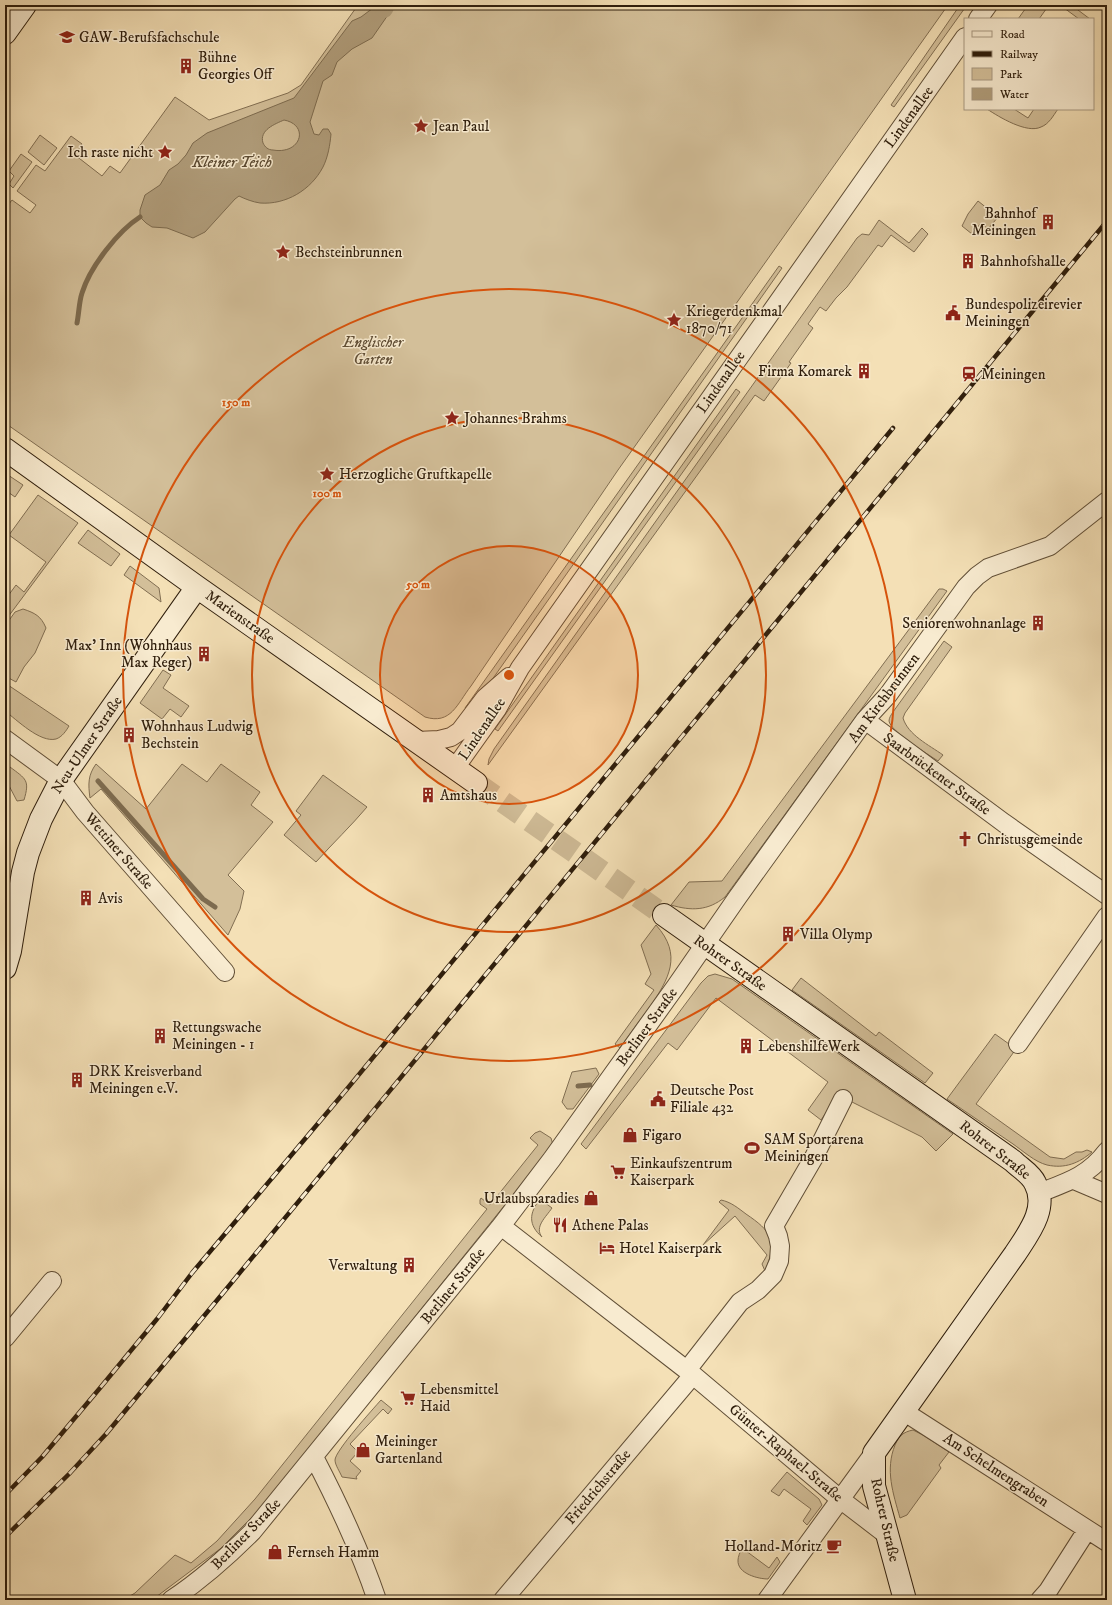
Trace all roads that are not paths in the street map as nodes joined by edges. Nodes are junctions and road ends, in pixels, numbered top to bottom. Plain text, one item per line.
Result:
1 (25, 5) edge
2 (988, 5) edge
3 (979, 18) edge
4 (5, 33) edge
5 (964, 38) edge
6 (5, 449) edge
7 (1107, 501) edge
8 (198, 587) junction
9 (520, 668) junction
10 (865, 720) junction
11 (5, 739) edge
12 (416, 741) junction
13 (455, 768) junction
14 (61, 780) junction
15 (476, 783) tunnel mouth
16 (1107, 895) edge
17 (664, 915) tunnel mouth
18 (1107, 916) edge
19 (704, 945) junction
20 (5, 968) edge
21 (225, 972) dead end
22 (1018, 1044) dead end
23 (844, 1099) dead end
24 (1107, 1151) edge
25 (1074, 1180) junction
26 (1040, 1193) junction
27 (1107, 1194) edge
28 (501, 1226) junction
29 (52, 1281) dead end
30 (5, 1338) edge
31 (690, 1372) junction
32 (903, 1411) junction
33 (874, 1452) junction
34 (314, 1457) junction
35 (840, 1498) junction
36 (1088, 1530) junction
37 (887, 1535) junction
38 (1107, 1542) edge
39 (172, 1600) edge
40 (376, 1600) edge
41 (503, 1600) edge
42 (767, 1600) edge
43 (905, 1600) edge
44 (1040, 1600) edge

1 - 4 main road
2 - 3 street
5 - 9 street, Lindenallee
6 - 8 main road, Marienstraße
7 - 10 street, Am Kirchbrunnen
8 - 12 main road, Marienstraße
8 - 14 main road, Neu-Ulmer Straße
9 - 12 street, Lindenallee
9 - 13 street, Lindenallee
10 - 16 street, Saarbrückener Straße
10 - 19 street, Am Kirchbrunnen
11 - 14 street, Wettiner Straße
12 - 13 main road, Marienstraße
13 - 15 main road, Marienstraße
14 - 20 main road, Neu-Ulmer Straße
14 - 21 street, Wettiner Straße
17 - 19 main road, Rohrer Straße
18 - 22 street
19 - 26 main road, Rohrer Straße
19 - 28 street, Berliner Straße
23 - 31 street
24 - 25 street
25 - 26 street
25 - 27 street
26 - 32 main road, Rohrer Straße
28 - 31 street, Günter-Raphael-Straße
28 - 34 street, Berliner Straße
29 - 30 street
31 - 35 street, Günter-Raphael-Straße
31 - 41 street, Friedrichstraße
32 - 33 main road, Rohrer Straße
32 - 36 street, Am Schelmengraben
33 - 35 street
33 - 37 main road, Rohrer Straße
34 - 39 street, Berliner Straße
34 - 40 street
35 - 37 street, Günter-Raphael-Straße
35 - 42 street
36 - 38 street, Am Schelmengraben
36 - 44 street
37 - 43 main road, Rohrer Straße

